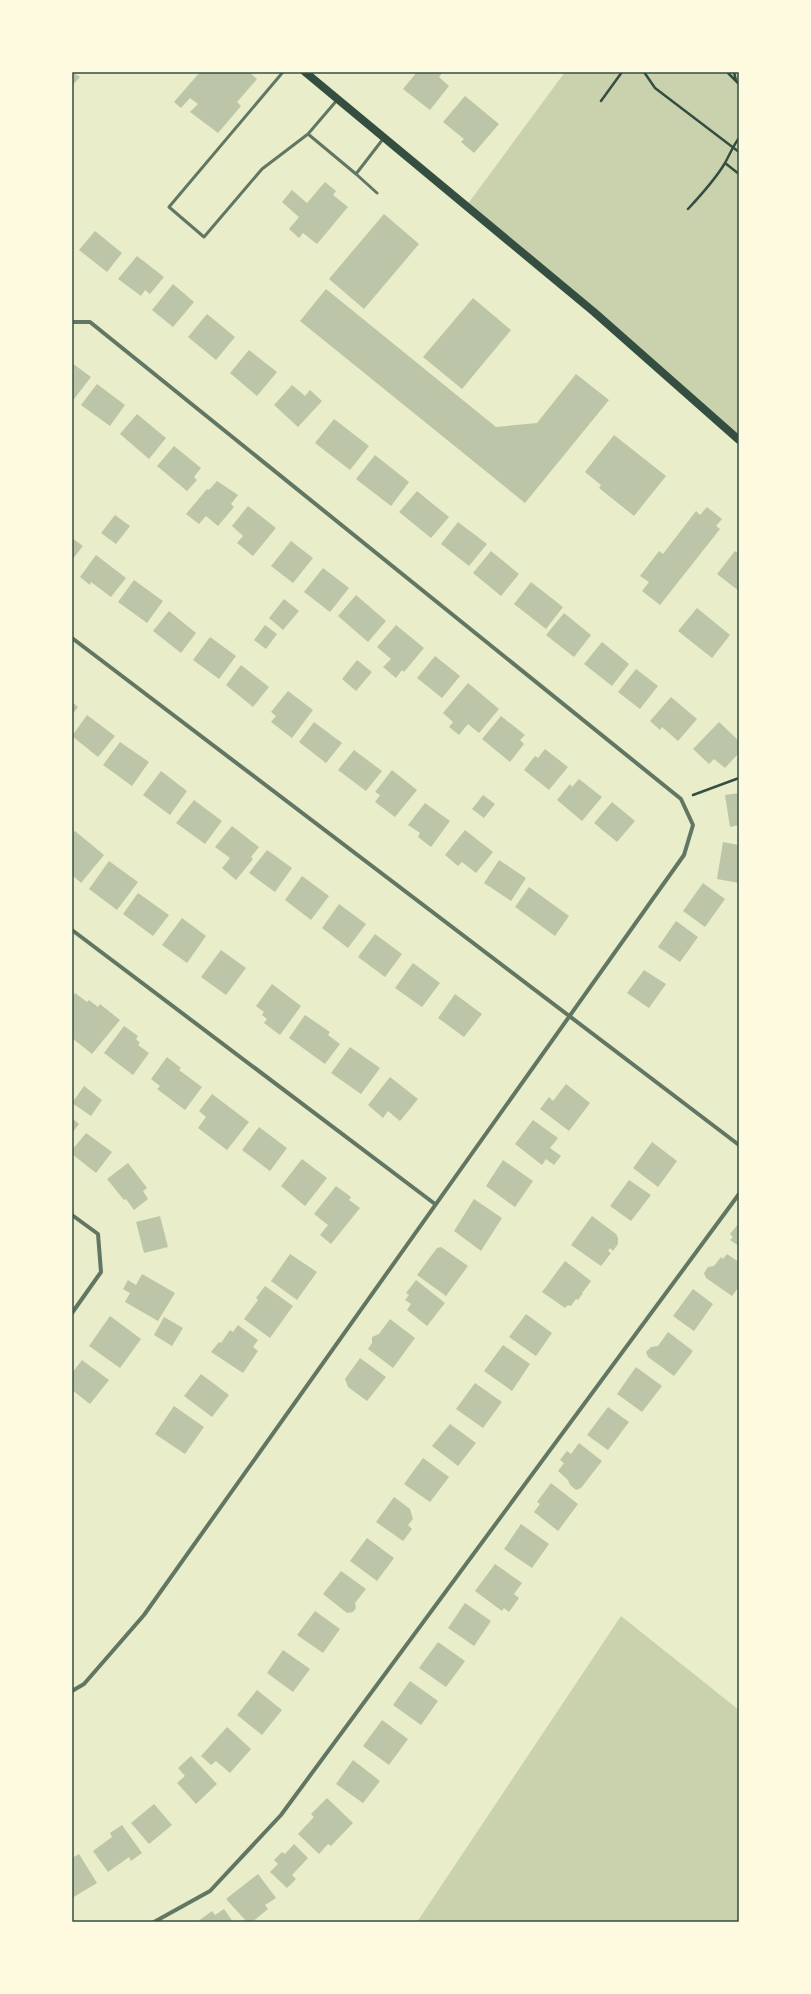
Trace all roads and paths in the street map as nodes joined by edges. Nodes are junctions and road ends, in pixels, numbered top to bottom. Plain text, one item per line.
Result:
1 (282, 72) edge
2 (305, 72) edge
3 (622, 72) edge
4 (644, 72) edge
5 (727, 72) edge
6 (734, 72) edge
7 (738, 82) edge
8 (338, 99) junction
9 (601, 101) dead end
10 (308, 134) junction
11 (384, 138) junction
12 (739, 138) edge
13 (732, 147) junction
14 (739, 152) edge
15 (725, 163) junction
16 (356, 174) junction
17 (739, 174) edge
18 (377, 193) dead end
19 (688, 209) dead end
20 (72, 322) edge
21 (739, 440) edge
22 (72, 638) edge
23 (739, 778) edge
24 (681, 799) junction
25 (72, 930) edge
26 (570, 1016) junction
27 (739, 1145) edge
28 (739, 1194) edge
29 (435, 1204) junction
30 (72, 1215) edge
31 (72, 1313) edge
32 (72, 1691) edge
33 (154, 1922) edge

1 - 10 lane
2 - 8 main road
3 - 9 path
4 - 13 path
5 - 7 path
6 - 7 path
8 - 10 lane
8 - 11 main road
10 - 16 lane
11 - 16 lane
11 - 21 main road
12 - 13 path
13 - 14 path
13 - 15 path
15 - 17 path
15 - 19 path
16 - 18 lane
20 - 24 street
22 - 26 street
23 - 24 path
24 - 26 street
25 - 29 street
26 - 27 street
26 - 29 street
28 - 33 street
29 - 32 street
30 - 31 street

